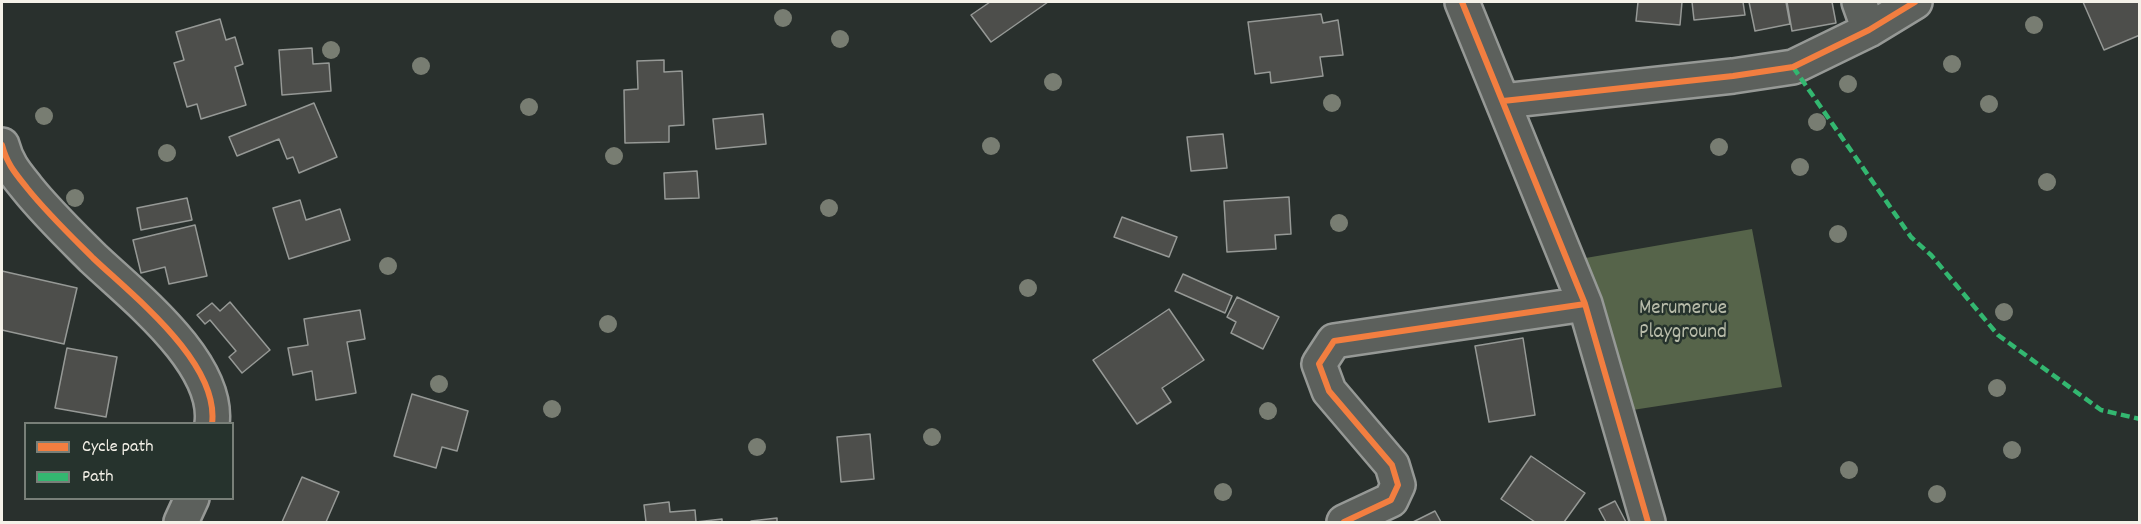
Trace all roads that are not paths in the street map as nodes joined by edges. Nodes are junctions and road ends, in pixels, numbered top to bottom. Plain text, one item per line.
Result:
1 (1462, 2) edge
2 (1915, 2) edge
3 (1864, 16) edge
4 (1503, 100) junction
5 (2, 145) edge
6 (1585, 304) junction
7 (213, 422) edge
8 (191, 500) edge
9 (181, 522) edge
10 (1344, 522) edge
11 (1648, 522) edge

1 - 4 street
2 - 3 street
3 - 4 street
4 - 6 street
5 - 7 street
6 - 10 street
6 - 11 street
8 - 9 street

